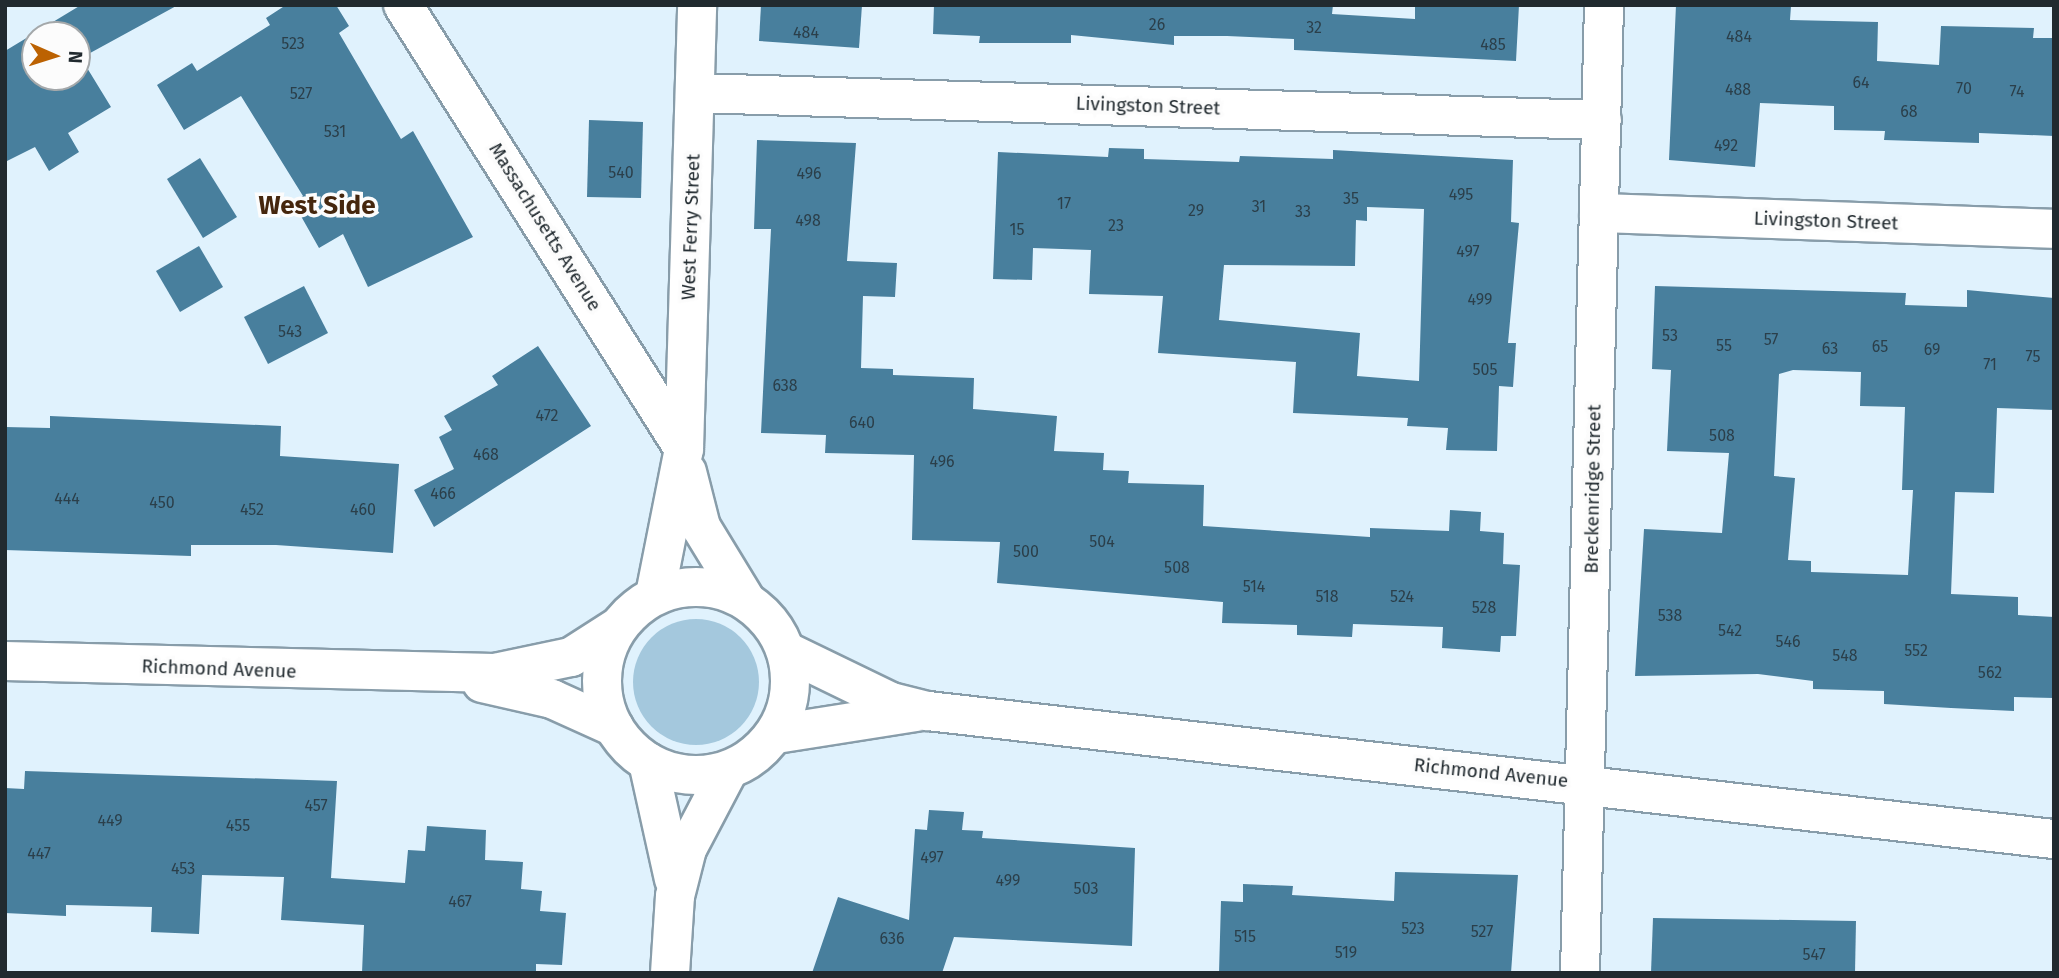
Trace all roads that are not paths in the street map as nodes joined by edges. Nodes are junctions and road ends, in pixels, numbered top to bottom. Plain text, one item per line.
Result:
1 (403, 5) edge
2 (697, 5) edge
3 (1604, 5) edge
4 (695, 93) junction
5 (1602, 120) junction
6 (1598, 213) junction
7 (2054, 229) edge
8 (684, 449) junction
9 (655, 595) junction
10 (745, 599) junction
11 (618, 627) junction
12 (786, 651) junction
13 (5, 661) edge
14 (432, 676) junction
15 (928, 711) junction
16 (614, 727) junction
17 (776, 734) junction
18 (648, 762) junction
19 (729, 771) junction
20 (1587, 783) junction
21 (2054, 839) edge
22 (675, 896) junction
23 (670, 973) edge
24 (1580, 973) edge

1 - 8 street, Massachusetts Avenue
2 - 4 street, West Ferry Street
3 - 5 street, Breckenridge Street
4 - 5 street, Livingston Street
4 - 8 street, West Ferry Street
5 - 6 street, Breckenridge Street
6 - 7 street, Livingston Street
6 - 20 street, Breckenridge Street
8 - 9 street, West Ferry Street
8 - 10 street, West Ferry Street
9 - 10 street
9 - 11 street
10 - 12 street
11 - 14 street, Richmond Avenue
11 - 16 street
12 - 15 street, Richmond Avenue
12 - 17 street
13 - 14 street, Richmond Avenue
14 - 16 street, Richmond Avenue
15 - 17 street, Richmond Avenue
15 - 20 street, Richmond Avenue
16 - 18 street
17 - 19 street
18 - 19 street
18 - 22 street
19 - 22 street
20 - 21 street, Richmond Avenue
20 - 24 street, Breckenridge Street
22 - 23 street

